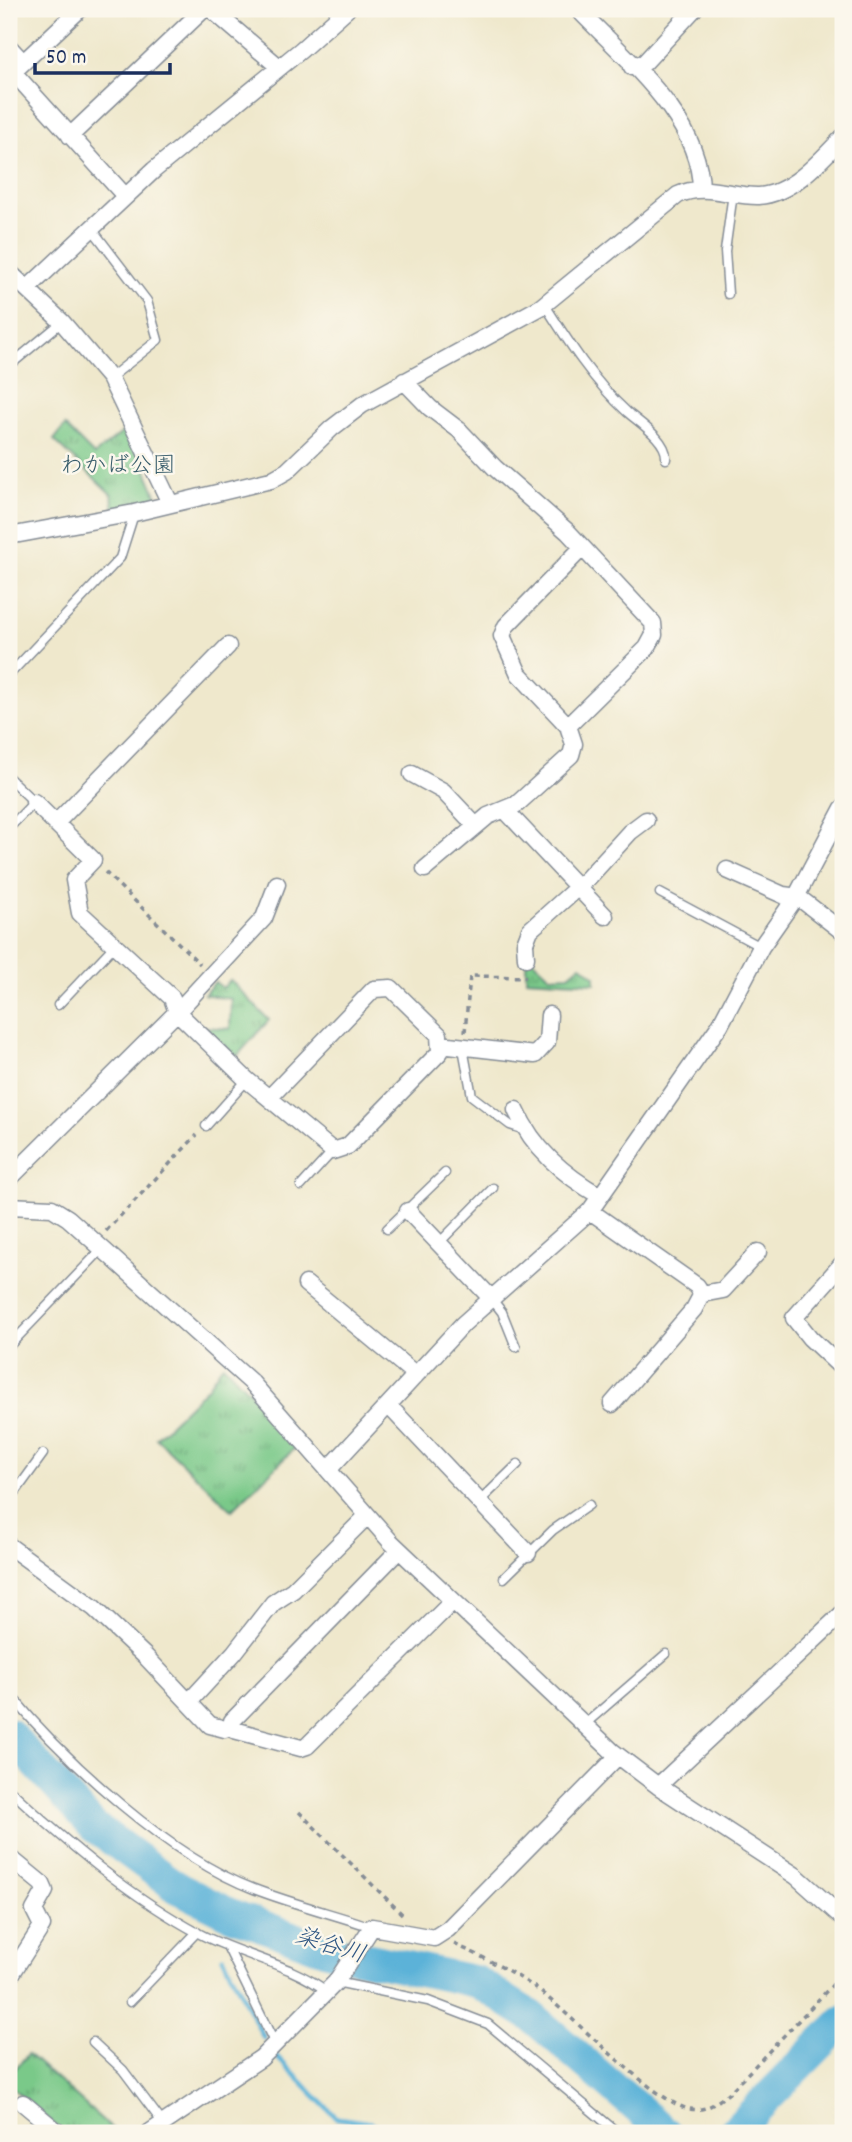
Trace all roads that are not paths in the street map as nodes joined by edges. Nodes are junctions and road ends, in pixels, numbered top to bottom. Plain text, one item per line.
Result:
1 (80, 9) edge
2 (204, 9) edge
3 (211, 9) edge
4 (347, 9) edge
5 (578, 9) edge
6 (694, 9) edge
7 (9, 47) edge
8 (22, 61) junction
9 (632, 66) junction
10 (279, 67) junction
11 (70, 136) junction
12 (843, 137) edge
13 (701, 189) junction
14 (733, 193) junction
15 (125, 196) junction
16 (92, 229) junction
17 (9, 272) edge
18 (27, 289) junction
19 (728, 294) dead end
20 (545, 304) junction
21 (62, 322) junction
22 (9, 366) edge
23 (110, 378) junction
24 (404, 381) junction
25 (666, 459) dead end
26 (170, 503) junction
27 (134, 513) junction
28 (9, 536) edge
29 (582, 548) junction
30 (228, 646) dead end
31 (9, 675) edge
32 (568, 726) junction
33 (412, 774) dead end
34 (9, 778) edge
35 (34, 802) junction
36 (843, 808) edge
37 (505, 810) junction
38 (646, 820) dead end
39 (56, 823) junction
40 (476, 826) junction
41 (9, 828) edge
42 (425, 869) dead end
43 (727, 870) dead end
44 (277, 884) dead end
45 (577, 885) junction
46 (660, 894) dead end
47 (796, 897) junction
48 (605, 916) dead end
49 (843, 932) edge
50 (115, 945) junction
51 (761, 947) junction
52 (526, 958) dead end
53 (58, 1005) dead end
54 (177, 1012) junction
55 (549, 1015) dead end
56 (440, 1044) junction
57 (463, 1048) junction
58 (247, 1080) junction
59 (271, 1096) junction
60 (516, 1110) dead end
61 (206, 1126) road end
62 (525, 1130) junction
63 (333, 1151) junction
64 (445, 1173) dead end
65 (9, 1179) edge
66 (301, 1186) dead end
67 (494, 1188) dead end
68 (600, 1196) junction
69 (9, 1206) edge
70 (408, 1210) junction
71 (590, 1211) junction
72 (387, 1229) dead end
73 (439, 1243) junction
74 (98, 1246) junction
75 (758, 1252) dead end
76 (843, 1263) edge
77 (306, 1284) dead end
78 (702, 1294) junction
79 (491, 1298) junction
80 (11, 1344) dead end
81 (516, 1347) dead end
82 (841, 1362) edge
83 (416, 1375) junction
84 (612, 1404) dead end
85 (388, 1405) junction
86 (43, 1454) dead end
87 (518, 1464) dead end
88 (328, 1471) junction
89 (9, 1501) edge
90 (480, 1501) junction
91 (589, 1505) dead end
92 (367, 1516) junction
93 (9, 1546) edge
94 (398, 1550) junction
95 (528, 1553) junction
96 (504, 1578) dead end
97 (452, 1602) junction
98 (843, 1613) edge
99 (666, 1654) dead end
100 (9, 1693) edge
101 (189, 1702) junction
102 (584, 1725) junction
103 (232, 1726) junction
104 (618, 1756) junction
105 (658, 1786) junction
106 (9, 1788) edge
107 (9, 1857) edge
108 (843, 1918) edge
109 (370, 1930) junction
110 (197, 1932) junction
111 (228, 1948) junction
112 (9, 1978) edge
113 (335, 1982) junction
114 (130, 2002) dead end
115 (93, 2042) dead end
116 (275, 2044) junction
117 (23, 2103) dead end
118 (155, 2128) edge
119 (59, 2133) edge
120 (618, 2133) edge

1 - 8 street
2 - 11 street
3 - 10 street
4 - 10 street
5 - 9 street
6 - 9 street
7 - 8 street
8 - 11 street
9 - 13 street
10 - 15 street
11 - 15 street
12 - 14 street
13 - 14 street
13 - 20 street
14 - 19 lane
15 - 16 street
16 - 18 street
16 - 23 lane
17 - 18 street
18 - 21 street
20 - 24 street
20 - 25 lane
21 - 22 lane
21 - 23 street
23 - 26 street
24 - 26 street
24 - 29 street
26 - 27 street
27 - 28 street
27 - 31 lane
29 - 32 street
29 - 32 street
30 - 39 street
32 - 37 street
33 - 40 street
34 - 35 lane
35 - 39 street
35 - 41 lane
36 - 47 street
37 - 40 street
37 - 45 street
38 - 45 street
39 - 50 street
40 - 42 street
43 - 47 street
44 - 54 street
45 - 48 street
45 - 52 street
46 - 51 lane
47 - 49 street
47 - 51 street
50 - 53 lane
50 - 54 street
51 - 68 street
54 - 58 street
54 - 65 street
55 - 57 street
56 - 57 street
56 - 59 street
56 - 63 street
57 - 62 lane
58 - 59 street
58 - 61 lane
59 - 63 street
60 - 62 street
62 - 68 street
63 - 66 lane
64 - 70 lane
67 - 73 lane
68 - 71 street
69 - 74 street
70 - 72 lane
70 - 73 street
71 - 78 street
71 - 79 street
73 - 79 street
74 - 80 lane
74 - 88 street
75 - 78 street
76 - 82 street
77 - 83 street
78 - 84 street
79 - 81 lane
79 - 83 street
83 - 85 street
85 - 88 street
85 - 90 street
86 - 89 lane
87 - 90 lane
88 - 92 street
90 - 95 street
91 - 95 lane
92 - 94 street
92 - 101 street
93 - 101 street
94 - 97 street
94 - 103 street
95 - 96 lane
97 - 102 street
97 - 103 street
98 - 105 street
99 - 102 lane
100 - 109 lane
101 - 103 street
102 - 104 street
104 - 105 street
104 - 109 street
105 - 108 street
106 - 110 lane
107 - 112 street
109 - 113 street
110 - 111 lane
110 - 114 lane
111 - 113 lane
111 - 116 lane
113 - 116 street
113 - 120 lane
115 - 118 lane
116 - 118 street
117 - 119 street

